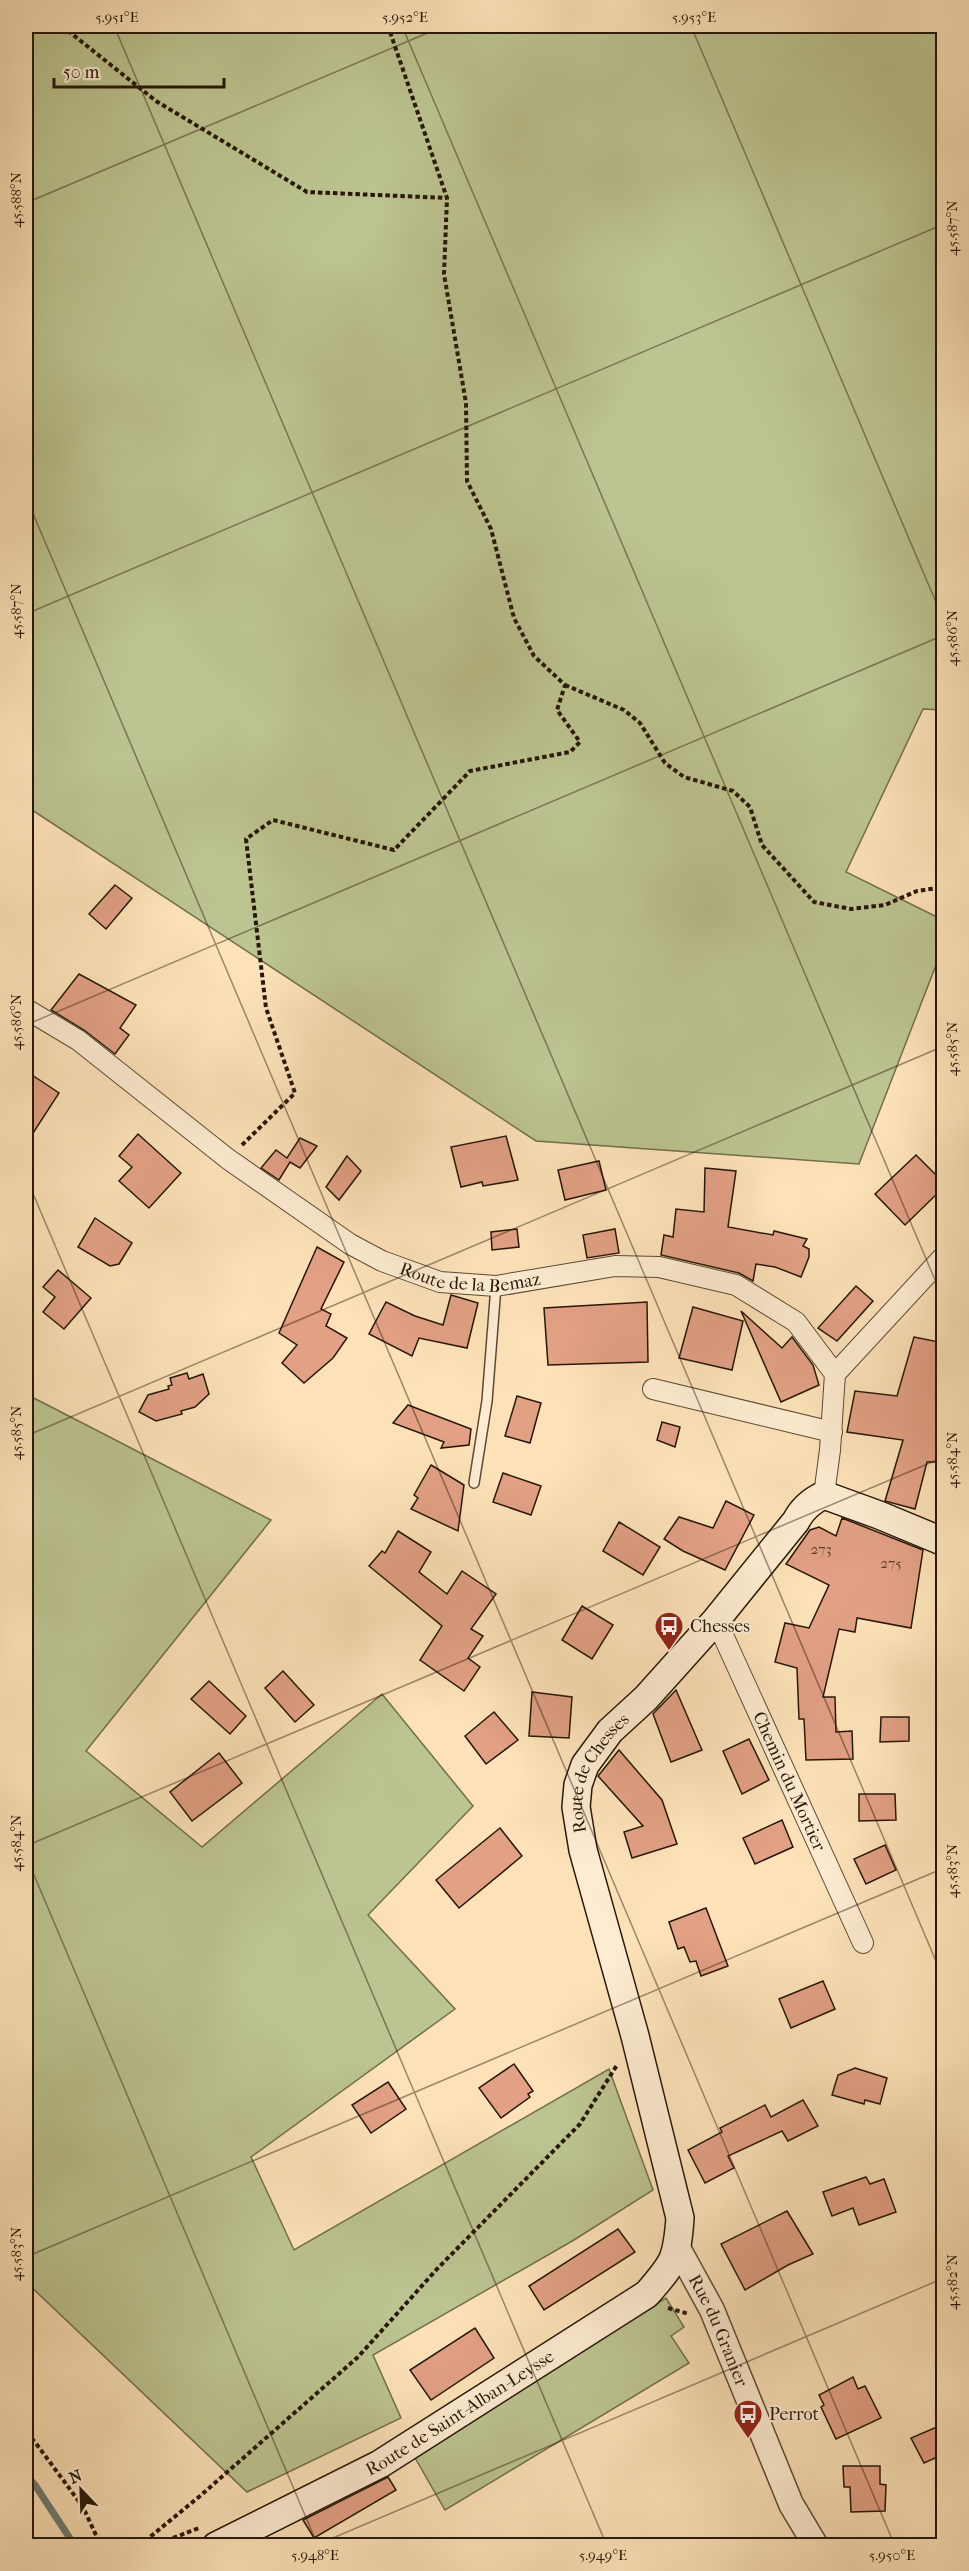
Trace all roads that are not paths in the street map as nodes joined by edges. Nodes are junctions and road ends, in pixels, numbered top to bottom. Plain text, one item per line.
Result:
1 (26, 1009) edge
2 (944, 1256) edge
3 (496, 1286) junction
4 (835, 1374) junction
5 (653, 1389) dead end
6 (832, 1432) junction
7 (474, 1483) dead end
8 (824, 1495) junction
9 (944, 1542) edge
10 (716, 1620) junction
11 (863, 1943) dead end
12 (678, 2248) junction
13 (216, 2546) edge
14 (816, 2546) edge

1 - 3 street, Route de la Bemaz
2 - 4 street
3 - 4 street, Route de la Bemaz
3 - 7 lane
4 - 6 street
5 - 6 street
6 - 8 street
8 - 9 main road
8 - 10 main road, Route de Chesses
10 - 11 street, Chemin du Mortier
10 - 12 main road, Route de Chesses
12 - 13 main road, Route de Saint-Alban-Leysse
12 - 14 street, Rue du Granier

